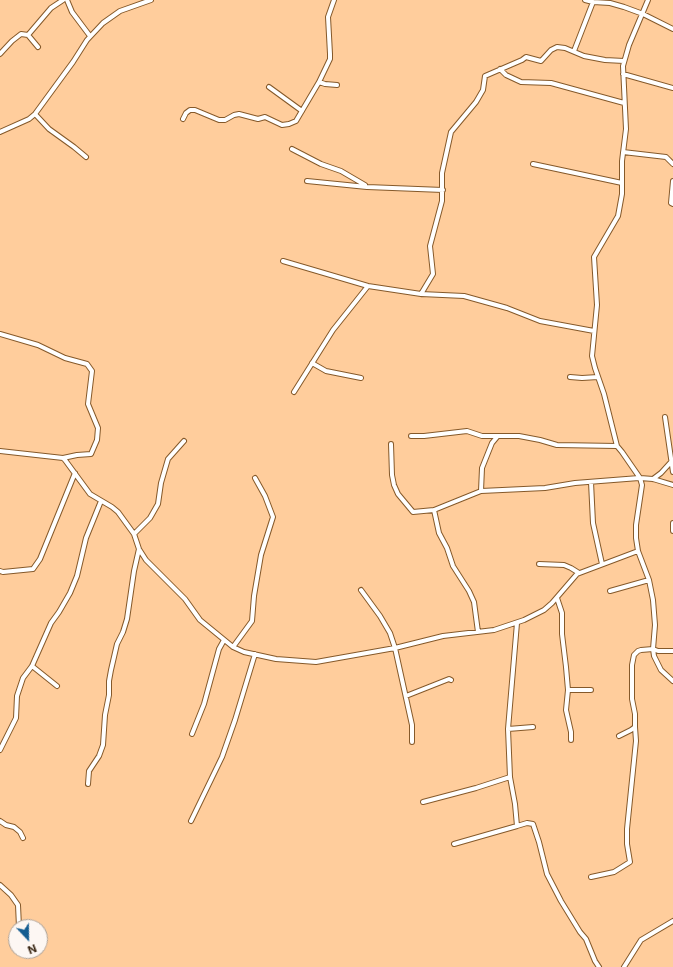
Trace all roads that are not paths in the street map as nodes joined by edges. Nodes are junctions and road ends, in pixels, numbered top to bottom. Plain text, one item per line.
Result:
1 (63, 0) edge
2 (67, 0) edge
3 (151, 0) edge
4 (334, 0) edge
5 (585, 0) edge
6 (648, 0) edge
7 (593, 2) junction
8 (643, 14) junction
9 (673, 29) edge
10 (28, 35) junction
11 (90, 36) junction
12 (38, 47) dead end
13 (574, 52) junction
14 (0, 54) edge
15 (624, 61) junction
16 (500, 69) junction
17 (623, 74) junction
18 (319, 82) junction
19 (337, 85) dead end
20 (269, 86) dead end
21 (673, 88) edge
22 (624, 103) junction
23 (302, 111) junction
24 (35, 114) junction
25 (183, 119) dead end
26 (0, 132) edge
27 (292, 149) dead end
28 (623, 152) junction
29 (86, 157) dead end
30 (532, 164) dead end
31 (673, 164) edge
32 (307, 181) dead end
33 (673, 181) edge
34 (622, 183) junction
35 (367, 187) junction
36 (443, 190) junction
37 (673, 204) edge
38 (283, 261) dead end
39 (368, 286) junction
40 (421, 294) junction
41 (594, 331) junction
42 (0, 334) edge
43 (312, 363) junction
44 (570, 377) dead end
45 (598, 377) junction
46 (361, 378) dead end
47 (294, 392) dead end
48 (665, 417) dead end
49 (411, 436) dead end
50 (497, 436) junction
51 (184, 441) dead end
52 (391, 444) dead end
53 (616, 446) junction
54 (0, 451) edge
55 (63, 458) junction
56 (672, 462) junction
57 (673, 472) edge
58 (75, 473) junction
59 (255, 478) dead end
60 (640, 478) junction
61 (653, 479) junction
62 (591, 482) junction
63 (673, 485) edge
64 (481, 491) junction
65 (101, 501) junction
66 (434, 510) junction
67 (673, 523) edge
68 (673, 531) edge
69 (134, 534) junction
70 (139, 549) junction
71 (638, 551) junction
72 (539, 564) dead end
73 (602, 564) junction
74 (0, 571) edge
75 (579, 573) junction
76 (649, 580) junction
77 (361, 590) dead end
78 (610, 591) dead end
79 (557, 598) junction
80 (517, 623) junction
81 (478, 632) junction
82 (224, 640) junction
83 (233, 647) junction
84 (395, 648) junction
85 (653, 649) junction
86 (673, 651) edge
87 (255, 654) junction
88 (32, 666) junction
89 (452, 680) dead end
90 (673, 681) edge
91 (57, 686) dead end
92 (568, 690) junction
93 (591, 690) dead end
94 (406, 696) junction
95 (533, 727) dead end
96 (635, 727) junction
97 (508, 728) junction
98 (192, 734) dead end
99 (619, 736) dead end
100 (571, 740) dead end
101 (412, 742) dead end
102 (0, 750) edge
103 (510, 777) junction
104 (88, 784) dead end
105 (423, 802) dead end
106 (0, 821) edge
107 (191, 821) dead end
108 (517, 826) junction
109 (23, 838) dead end
110 (454, 844) dead end
111 (590, 877) dead end
112 (0, 885) edge
113 (19, 919) edge
114 (673, 921) edge
115 (600, 967) edge
116 (624, 967) edge

1 - 10 street
2 - 11 street
3 - 11 street
4 - 18 street
5 - 7 street
6 - 8 street
7 - 8 street
7 - 13 street
8 - 9 street
8 - 15 street
10 - 12 street
10 - 14 street
11 - 24 street
13 - 15 street
13 - 16 street
15 - 17 street
16 - 22 street
16 - 36 street
17 - 21 street
17 - 22 street
18 - 19 street
18 - 23 street
20 - 23 street
22 - 28 street
23 - 25 street
24 - 26 street
24 - 29 street
27 - 35 street
28 - 31 street
28 - 34 street
30 - 34 street
32 - 35 street
33 - 37 street
34 - 41 street
35 - 36 street
36 - 40 street
38 - 39 street
39 - 40 street
39 - 43 street
40 - 41 street
41 - 45 street
42 - 55 street
43 - 46 street
43 - 47 street
44 - 45 street
45 - 53 street
48 - 56 street
49 - 50 street
50 - 53 street
50 - 64 street
51 - 69 street
52 - 66 street
53 - 60 street
54 - 55 street
55 - 58 street
56 - 57 street
56 - 61 street
58 - 65 street
58 - 74 street
59 - 83 street
60 - 61 street
60 - 62 street
60 - 71 street
61 - 63 street
62 - 64 street
62 - 73 street
64 - 66 street
65 - 69 street
65 - 88 street
66 - 81 street
67 - 68 street
69 - 70 street
70 - 82 street
70 - 104 street
71 - 73 street
71 - 76 street
72 - 75 street
73 - 75 street
75 - 79 street
76 - 78 street
76 - 85 street
77 - 84 street
79 - 80 street
79 - 92 street
80 - 81 street
80 - 97 street
81 - 84 street
82 - 83 street
82 - 98 street
83 - 87 street
84 - 87 street
84 - 94 street
85 - 86 street
85 - 90 street
85 - 96 street
87 - 107 street
88 - 91 street
88 - 102 street
89 - 94 street
92 - 93 street
92 - 100 street
94 - 101 street
95 - 97 street
96 - 99 street
96 - 111 street
97 - 103 street
103 - 105 street
103 - 108 street
106 - 109 street
108 - 110 street
108 - 115 street
112 - 113 street
114 - 116 street

